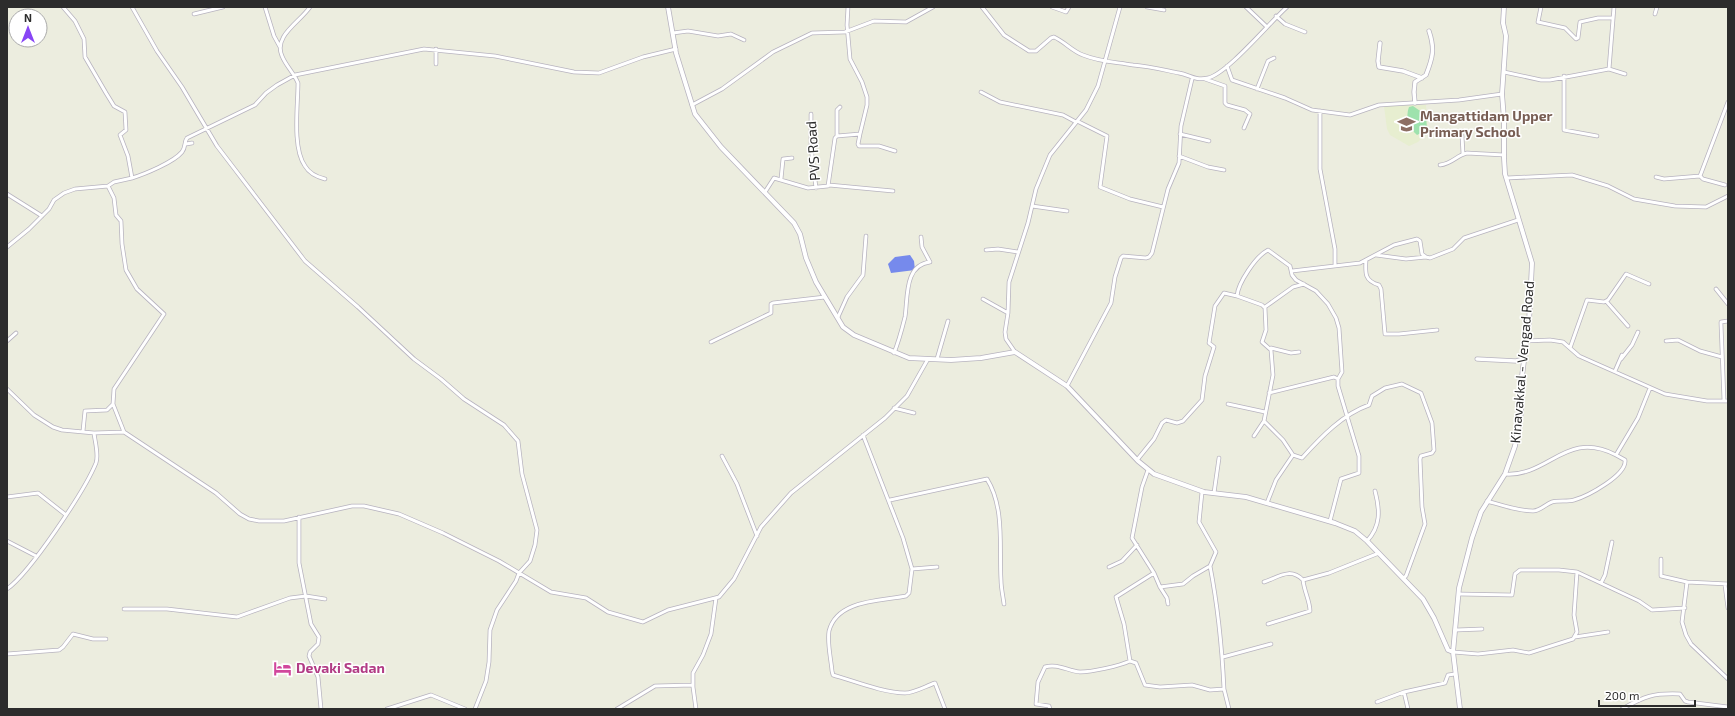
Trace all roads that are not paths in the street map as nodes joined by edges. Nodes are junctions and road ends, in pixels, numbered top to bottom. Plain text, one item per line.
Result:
1 (63, 7) edge
2 (132, 7) edge
3 (224, 7) edge
4 (265, 7) edge
5 (310, 7) edge
6 (668, 7) edge
7 (848, 7) edge
8 (933, 7) edge
9 (982, 7) edge
10 (1052, 7) edge
11 (1069, 7) edge
12 (1120, 7) edge
13 (1147, 7) edge
14 (1246, 7) edge
15 (1287, 7) edge
16 (1504, 7) edge
17 (1541, 7) edge
18 (1614, 7) edge
19 (1657, 7) edge
20 (211, 8) edge
21 (1164, 10) dead end
22 (194, 14) dead end
23 (1655, 14) dead end
24 (1276, 16) junction
25 (1614, 18) junction
26 (1266, 26) junction
27 (848, 31) junction
28 (1429, 31) dead end
29 (1305, 32) dead end
30 (673, 33) junction
31 (744, 40) dead end
32 (1380, 43) dead end
33 (280, 47) junction
34 (436, 49) junction
35 (676, 49) junction
36 (1274, 58) dead end
37 (1103, 62) junction
38 (436, 64) dead end
39 (1227, 66) junction
40 (1609, 69) junction
41 (1504, 72) junction
42 (1625, 74) dead end
43 (295, 76) junction
44 (1564, 76) junction
45 (1205, 78) junction
46 (1422, 78) junction
47 (1192, 79) junction
48 (1257, 89) junction
49 (981, 92) dead end
50 (1502, 94) junction
51 (1728, 102) edge
52 (1415, 103) junction
53 (692, 106) junction
54 (840, 107) dead end
55 (1320, 112) junction
56 (811, 114) dead end
57 (1076, 122) junction
58 (206, 128) junction
59 (1244, 128) dead end
60 (860, 134) junction
61 (1180, 134) junction
62 (837, 136) junction
63 (1462, 136) dead end
64 (1597, 136) dead end
65 (1209, 141) dead end
66 (192, 143) dead end
67 (186, 144) junction
68 (895, 151) dead end
69 (1463, 154) junction
70 (1504, 155) junction
71 (1179, 156) junction
72 (792, 158) dead end
73 (1440, 165) dead end
74 (1224, 170) dead end
75 (1700, 176) junction
76 (1656, 177) dead end
77 (132, 178) junction
78 (1507, 178) junction
79 (325, 179) dead end
80 (781, 179) junction
81 (829, 185) junction
82 (1725, 185) dead end
83 (108, 186) junction
84 (816, 188) junction
85 (893, 191) dead end
86 (765, 192) junction
87 (7, 194) edge
88 (1728, 196) edge
89 (1032, 206) junction
90 (1163, 207) junction
91 (1067, 211) dead end
92 (42, 216) junction
93 (1518, 220) junction
94 (866, 236) dead end
95 (921, 237) dead end
96 (7, 247) edge
97 (986, 250) dead end
98 (1018, 252) junction
99 (1376, 255) junction
100 (1426, 257) junction
101 (1366, 260) junction
102 (1336, 266) junction
103 (1292, 271) junction
104 (1305, 284) junction
105 (1649, 284) dead end
106 (1716, 289) dead end
107 (1237, 296) junction
108 (825, 297) junction
109 (983, 299) dead end
110 (1606, 301) junction
111 (1728, 304) edge
112 (1265, 307) junction
113 (1008, 313) junction
114 (838, 317) junction
115 (948, 321) dead end
116 (1728, 322) edge
117 (1628, 326) dead end
118 (1437, 330) dead end
119 (1638, 332) dead end
120 (16, 333) dead end
121 (7, 341) edge
122 (1526, 341) junction
123 (1666, 341) dead end
124 (711, 342) dead end
125 (1271, 348) junction
126 (1570, 348) junction
127 (1015, 352) junction
128 (1299, 352) dead end
129 (894, 353) junction
130 (1622, 354) dead end
131 (1722, 357) junction
132 (928, 359) junction
133 (937, 359) junction
134 (1477, 359) dead end
135 (1524, 359) junction
136 (1621, 359) junction
137 (1615, 371) junction
138 (1338, 379) junction
139 (1067, 386) junction
140 (1650, 388) junction
141 (7, 389) edge
142 (1269, 393) junction
143 (1726, 401) edge
144 (113, 404) junction
145 (1228, 404) dead end
146 (894, 408) junction
147 (1265, 412) junction
148 (914, 413) dead end
149 (1348, 416) junction
150 (1264, 421) junction
151 (83, 431) junction
152 (124, 432) junction
153 (94, 433) junction
154 (863, 435) junction
155 (1254, 436) dead end
156 (1293, 455) junction
157 (1616, 455) junction
158 (722, 456) dead end
159 (1220, 458) dead end
160 (1137, 460) junction
161 (1148, 470) junction
162 (1505, 474) junction
163 (1202, 492) junction
164 (1375, 492) dead end
165 (1214, 493) junction
166 (7, 497) edge
167 (890, 500) junction
168 (1487, 501) junction
169 (1267, 502) junction
170 (66, 515) junction
171 (299, 517) junction
172 (1330, 521) junction
173 (757, 536) junction
174 (7, 541) edge
175 (1367, 541) junction
176 (1612, 542) dead end
177 (1137, 545) junction
178 (1379, 553) junction
179 (36, 556) junction
180 (1661, 559) dead end
181 (1210, 566) junction
182 (937, 567) dead end
183 (1109, 567) dead end
184 (912, 569) junction
185 (1577, 572) junction
186 (519, 573) junction
187 (1154, 573) junction
188 (1403, 578) junction
189 (1303, 580) junction
190 (1264, 582) dead end
191 (1687, 582) junction
192 (1601, 583) junction
193 (1726, 585) edge
194 (1160, 587) junction
195 (7, 589) edge
196 (1459, 594) junction
197 (306, 596) junction
198 (716, 598) junction
199 (325, 599) dead end
200 (1004, 604) dead end
201 (1168, 604) dead end
202 (1685, 608) junction
203 (1728, 608) edge
204 (124, 609) dead end
205 (1268, 624) dead end
206 (1482, 629) dead end
207 (1456, 630) junction
208 (1608, 632) dead end
209 (1575, 637) junction
210 (106, 639) dead end
211 (1271, 644) dead end
212 (1454, 652) junction
213 (7, 654) edge
214 (1223, 657) junction
215 (1130, 660) junction
216 (1455, 674) junction
217 (1728, 679) edge
218 (693, 685) junction
219 (1224, 689) junction
220 (1404, 692) junction
221 (1377, 702) dead end
222 (1728, 707) edge
223 (321, 709) edge
224 (387, 709) edge
225 (465, 709) edge
226 (475, 709) edge
227 (617, 709) edge
228 (696, 709) edge
229 (945, 709) edge
230 (1050, 709) edge
231 (1229, 709) edge
232 (1408, 709) edge
233 (1460, 709) edge
234 (1622, 709) edge

1 - 77 street
2 - 58 street
3 - 20 street
4 - 33 street
5 - 33 street
6 - 30 main road
7 - 27 street
8 - 27 street
9 - 37 street
10 - 11 street
12 - 37 street
13 - 21 street
14 - 26 street
15 - 24 street
16 - 41 main road, Kinavakkal - Vengad Road
17 - 25 street
18 - 25 street
19 - 23 street
20 - 22 street
24 - 26 street
24 - 29 street
25 - 40 street
26 - 39 street
27 - 53 street
27 - 60 street
28 - 46 street
30 - 31 street
30 - 35 main road
32 - 46 street
33 - 43 street
34 - 35 street
34 - 38 street
34 - 43 street
35 - 53 main road
36 - 48 street
37 - 47 street
37 - 57 street
39 - 45 street
39 - 48 street
40 - 42 street
40 - 44 street
41 - 44 street
41 - 50 main road, Kinavakkal - Vengad Road
43 - 58 street
43 - 79 street
44 - 64 street
45 - 47 street
45 - 59 street
46 - 52 street
47 - 61 street
48 - 55 street
49 - 57 street
50 - 52 street
50 - 70 main road, Kinavakkal - Vengad Road
51 - 75 street
52 - 55 street
53 - 86 main road
54 - 62 street
55 - 102 street
56 - 84 street, PVS Road
57 - 89 street
57 - 90 street
58 - 67 street
58 - 186 street
60 - 62 street
60 - 68 street
61 - 65 street
61 - 71 street
62 - 81 street
63 - 69 street
66 - 67 street
67 - 77 street
69 - 70 street
69 - 73 street
70 - 78 main road, Kinavakkal - Vengad Road
71 - 74 street
71 - 90 street
72 - 80 street, PVS Road
75 - 76 street
75 - 82 street
77 - 83 street
78 - 88 street
78 - 93 main road, Kinavakkal - Vengad Road
80 - 84 street
80 - 86 street
81 - 84 street, PVS Road
81 - 85 street, PVS Road
83 - 92 street
83 - 144 street
86 - 108 main road
87 - 92 street
89 - 91 street
89 - 98 street
90 - 139 street
92 - 96 street
93 - 100 street
93 - 122 main road, Kinavakkal - Vengad Road
94 - 114 street
95 - 129 street
97 - 98 street
98 - 113 street
99 - 100 street
99 - 100 street
99 - 101 street
101 - 102 street
101 - 118 street
102 - 103 street
103 - 104 street
103 - 107 street
104 - 112 street
104 - 138 street
105 - 110 street
106 - 111 street
107 - 112 street
107 - 160 street
108 - 114 main road
108 - 124 street
109 - 113 street
110 - 117 street
110 - 126 street
112 - 125 street
113 - 127 street
114 - 129 main road
115 - 133 street
116 - 131 street
119 - 136 street
120 - 121 street
122 - 126 street
122 - 135 main road, Kinavakkal - Vengad Road
123 - 131 street
125 - 128 street
125 - 142 street
126 - 137 street
127 - 133 main road
127 - 139 main road
129 - 132 main road
130 - 136 street
131 - 143 street
132 - 133 main road
132 - 146 street
134 - 135 street
135 - 162 main road, Kinavakkal - Vengad Road
136 - 137 street
137 - 140 street
138 - 142 street
138 - 149 street
139 - 160 main road
140 - 143 street
140 - 157 street
141 - 151 street
142 - 147 street
144 - 151 street
144 - 152 street
145 - 147 street
146 - 148 street
146 - 154 street
147 - 150 street
149 - 156 street
149 - 172 street
149 - 188 street
150 - 155 street
150 - 156 street
151 - 153 street
152 - 153 street
152 - 171 street
153 - 170 street
154 - 167 street
154 - 173 street
156 - 169 street
157 - 162 street
157 - 168 street
158 - 173 street
159 - 165 street
160 - 161 main road
161 - 163 main road
161 - 177 street
162 - 168 main road, Kinavakkal - Vengad Road
163 - 165 main road
163 - 181 street
164 - 175 street
165 - 169 main road
166 - 170 street
167 - 184 street
167 - 200 street
168 - 196 main road, Kinavakkal - Vengad Road
169 - 172 main road
170 - 179 street
171 - 186 street
171 - 197 street
172 - 175 main road
173 - 198 street
174 - 179 street
175 - 178 main road
176 - 192 street
177 - 183 street
177 - 187 street
178 - 188 main road
178 - 189 street
179 - 195 street
180 - 191 street
181 - 194 street
181 - 214 street
182 - 184 street
184 - 229 street
185 - 192 street
185 - 196 street
185 - 209 street
186 - 198 street
186 - 226 street
187 - 194 street
187 - 215 street
188 - 212 main road
189 - 190 street
189 - 205 street
191 - 193 street
191 - 202 street
192 - 202 street
193 - 203 street
194 - 201 street
196 - 207 main road, Kinavakkal - Vengad Road
197 - 199 street
197 - 204 street
197 - 223 street
198 - 218 street
202 - 217 street
206 - 207 street
207 - 212 main road, Kinavakkal - Vengad Road
208 - 209 street
209 - 212 street
210 - 213 street
211 - 214 street
212 - 216 main road, Kinavakkal - Vengad Road
214 - 219 street
215 - 219 street
215 - 230 street
216 - 220 street
216 - 233 main road, Kinavakkal - Vengad Road
218 - 227 street
218 - 228 street
219 - 231 street
220 - 221 street
220 - 232 street
222 - 234 street
224 - 225 street

